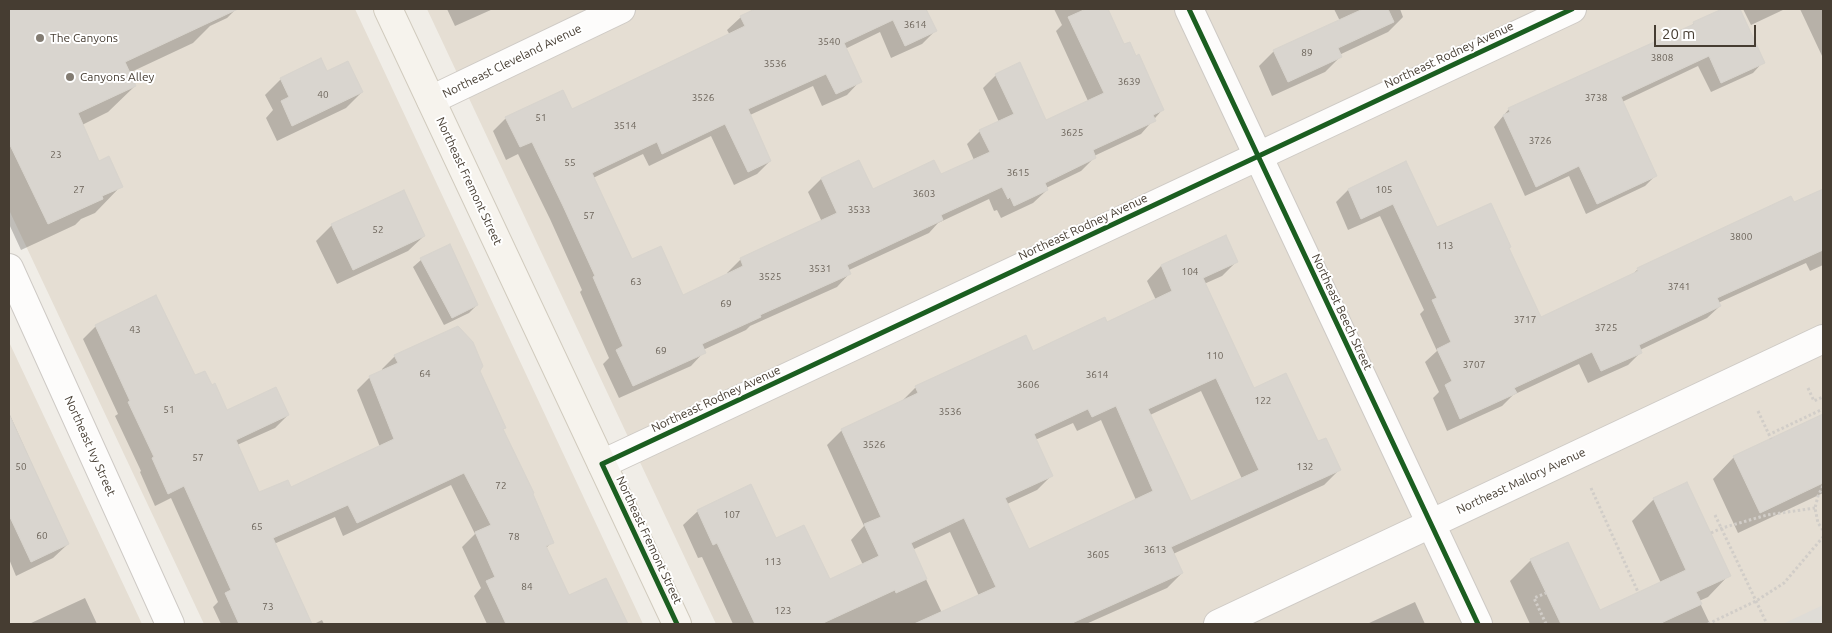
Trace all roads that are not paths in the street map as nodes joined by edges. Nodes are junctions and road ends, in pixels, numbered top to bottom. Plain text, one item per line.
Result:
1 (388, 9) edge
2 (621, 9) edge
3 (1189, 9) edge
4 (1572, 9) edge
5 (431, 100) junction
6 (1257, 156) junction
7 (9, 268) edge
8 (1823, 339) edge
9 (602, 464) junction
10 (1431, 523) junction
11 (170, 624) edge
12 (677, 624) edge
13 (1218, 624) edge
14 (1478, 624) edge

1 - 5 main road, Northeast Fremont Street
2 - 5 street, Northeast Cleveland Avenue
3 - 6 street, Northeast Beech Street
4 - 6 street, Northeast Rodney Avenue
5 - 9 main road, Northeast Fremont Street
6 - 9 street, Northeast Rodney Avenue
6 - 10 street, Northeast Beech Street
7 - 11 street, Northeast Ivy Street
8 - 10 street, Northeast Mallory Avenue
9 - 12 main road, Northeast Fremont Street
10 - 13 street, Northeast Mallory Avenue
10 - 14 street, Northeast Beech Street

